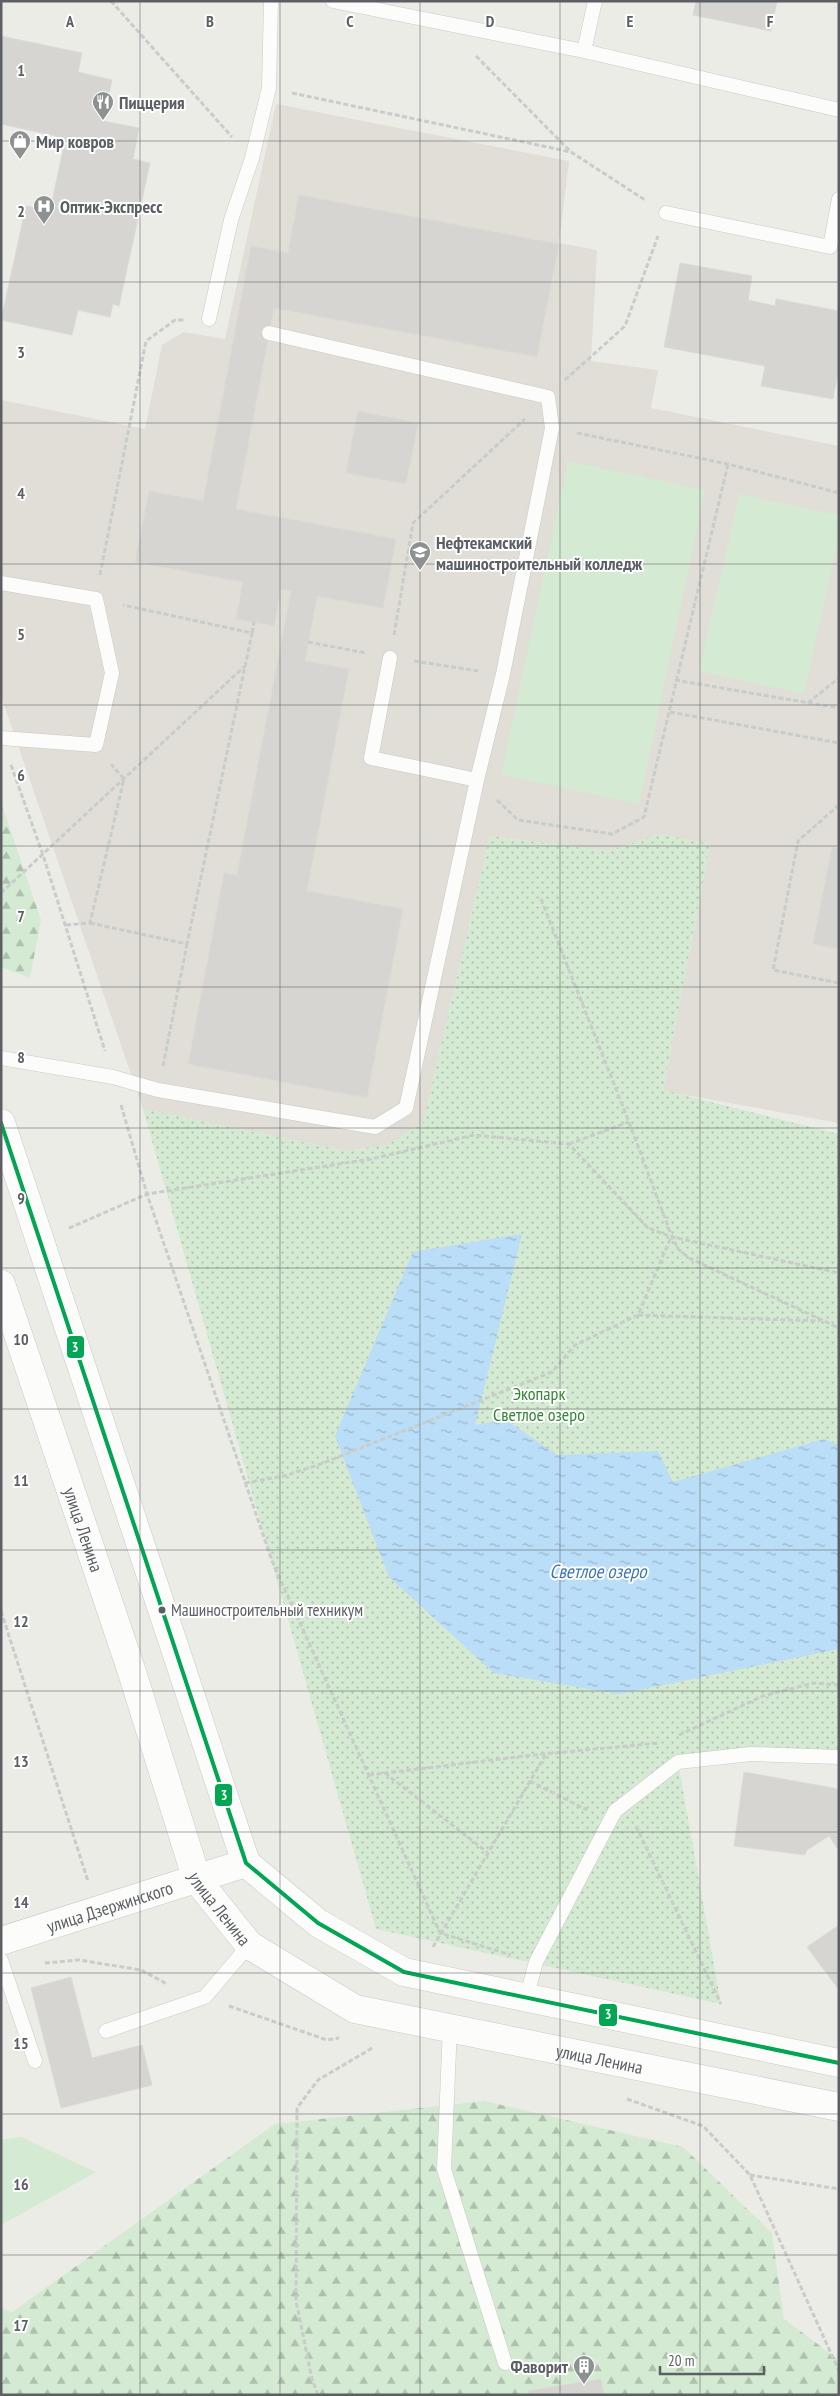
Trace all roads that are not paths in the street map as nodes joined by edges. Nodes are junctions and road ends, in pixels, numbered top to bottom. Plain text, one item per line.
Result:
1 (271, 1) edge
2 (333, 1) edge
3 (595, 1) edge
4 (584, 51) junction
5 (839, 110) edge
6 (839, 199) edge
7 (666, 213) road end
8 (209, 319) road end
9 (269, 333) dead end
10 (1, 583) edge
11 (390, 658) road end
12 (1, 738) edge
13 (477, 780) junction
14 (1, 1058) edge
15 (1, 1123) edge
16 (4, 1298) edge
17 (839, 1756) edge
18 (246, 1863) junction
19 (197, 1880) junction
20 (1, 1941) edge
21 (249, 1946) junction
22 (1, 1960) edge
23 (526, 1999) junction
24 (450, 2027) junction
25 (106, 2031) dead end
26 (35, 2060) dead end
27 (839, 2063) edge
28 (839, 2107) edge
29 (505, 2363) dead end

1 - 8 lane
2 - 4 lane
3 - 4 lane
4 - 5 lane
6 - 7 lane
9 - 13 lane
10 - 12 lane
11 - 13 lane
13 - 14 lane
15 - 18 main road
16 - 19 main road, улица Ленина
17 - 23 lane
18 - 19 main road, улица Дзержинского
18 - 23 main road
19 - 20 main road, улица Дзержинского
19 - 21 main road, улица Ленина
21 - 24 main road, улица Ленина
21 - 25 lane
22 - 26 lane
23 - 27 main road
24 - 28 main road, улица Ленина
24 - 29 lane

